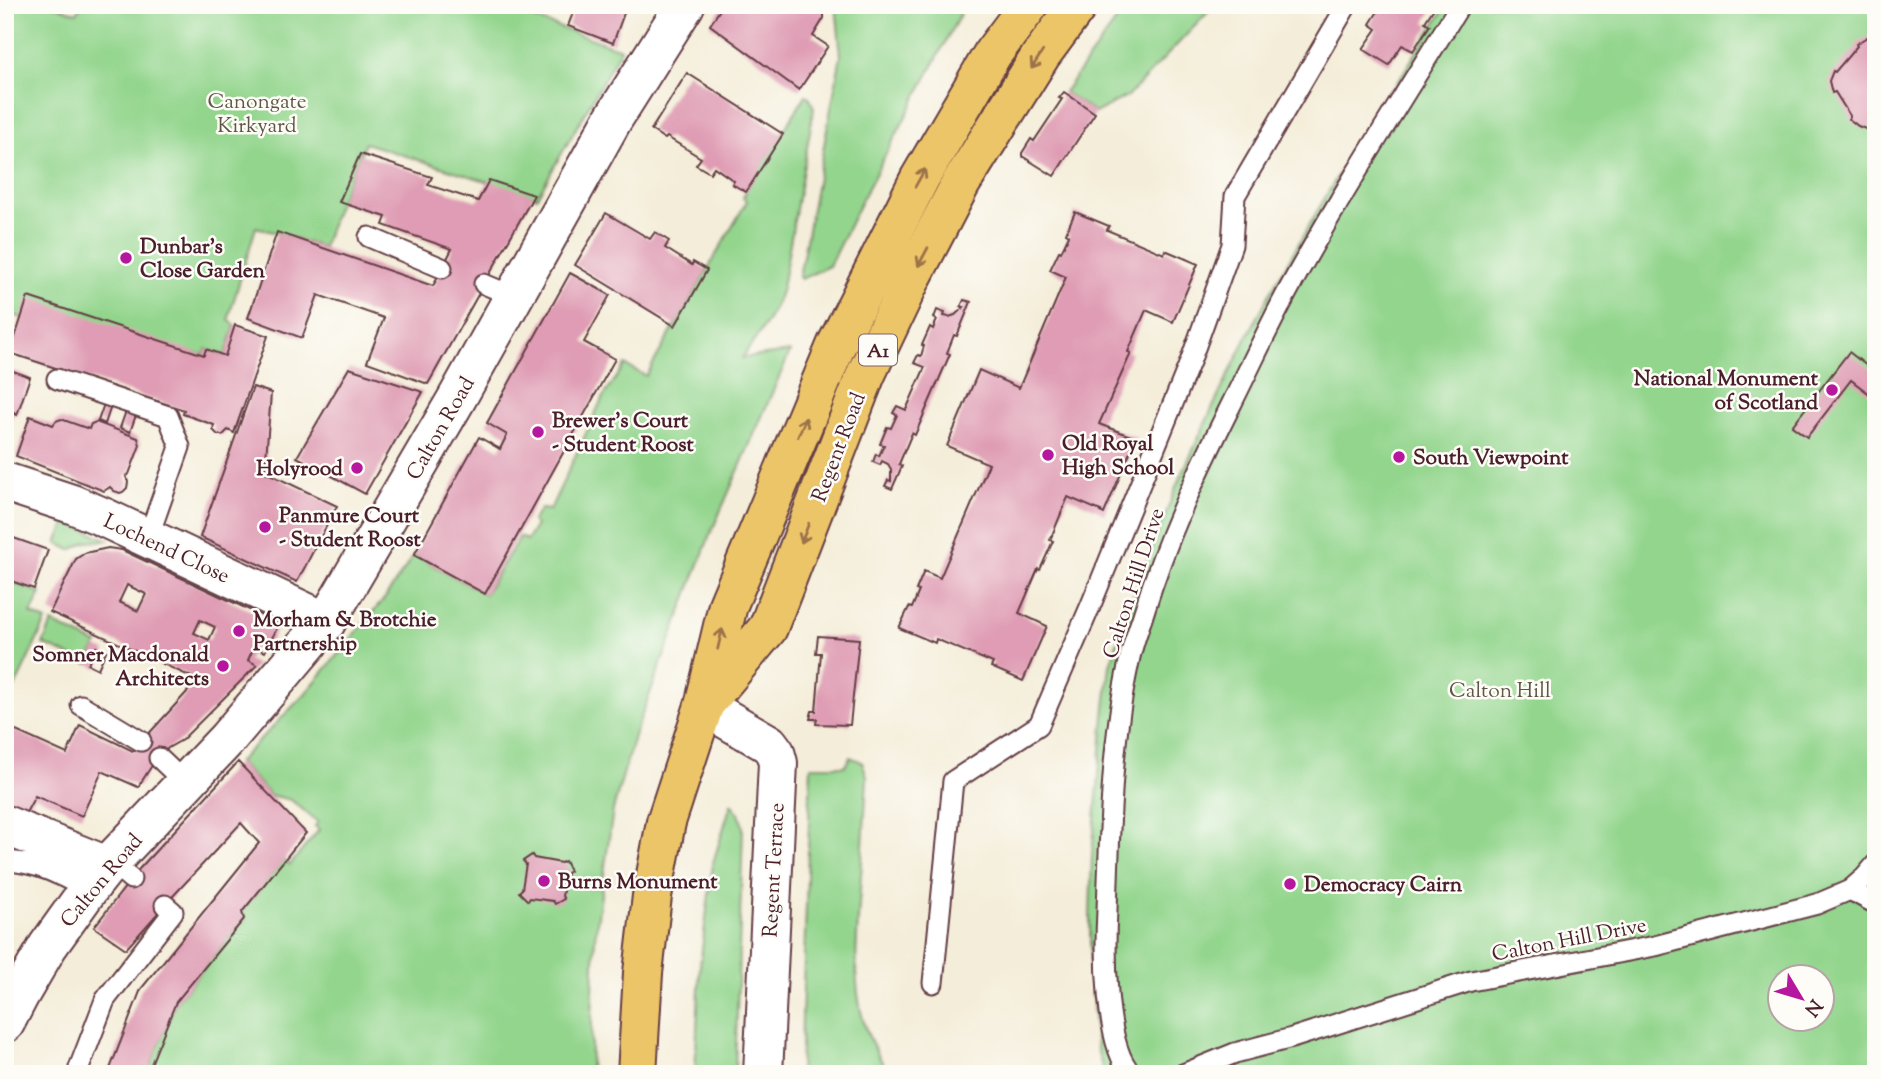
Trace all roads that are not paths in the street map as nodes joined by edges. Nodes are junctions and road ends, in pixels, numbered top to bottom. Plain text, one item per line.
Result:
1 (685, 5) edge
2 (1029, 5) edge
3 (1078, 5) edge
4 (1348, 5) edge
5 (1460, 5) edge
6 (369, 237) dead end
7 (442, 268) dead end
8 (57, 379) dead end
9 (5, 482) edge
10 (148, 538) junction
11 (326, 622) junction
12 (81, 705) dead end
13 (704, 706) junction
14 (141, 741) dead end
15 (5, 825) edge
16 (5, 862) edge
17 (1876, 864) edge
18 (110, 874) junction
19 (1850, 890) junction
20 (1876, 904) edge
21 (165, 905) dead end
22 (933, 983) dead end
23 (5, 1024) edge
24 (79, 1068) dead end
25 (637, 1074) edge
26 (763, 1074) edge
27 (1132, 1074) edge
28 (1183, 1074) edge

1 - 11 street, Calton Road
13 -> 2 main road, Regent Road / A1
3 -> 13 main road, Regent Road / A1
4 - 22 lane
5 - 27 lane, Calton Hill Drive
6 - 7 lane
8 - 10 lane
9 - 10 street, Lochend Close
10 - 11 street, Lochend Close
11 - 18 street, Calton Road
12 - 14 lane
13 - 25 main road, Regent Road / A1
13 - 26 street, Regent Terrace
15 - 18 street
16 - 18 lane
17 - 19 lane, Calton Hill Drive
18 - 23 street, Calton Road
19 - 20 lane
19 - 28 lane, Calton Hill Drive
21 - 24 lane

